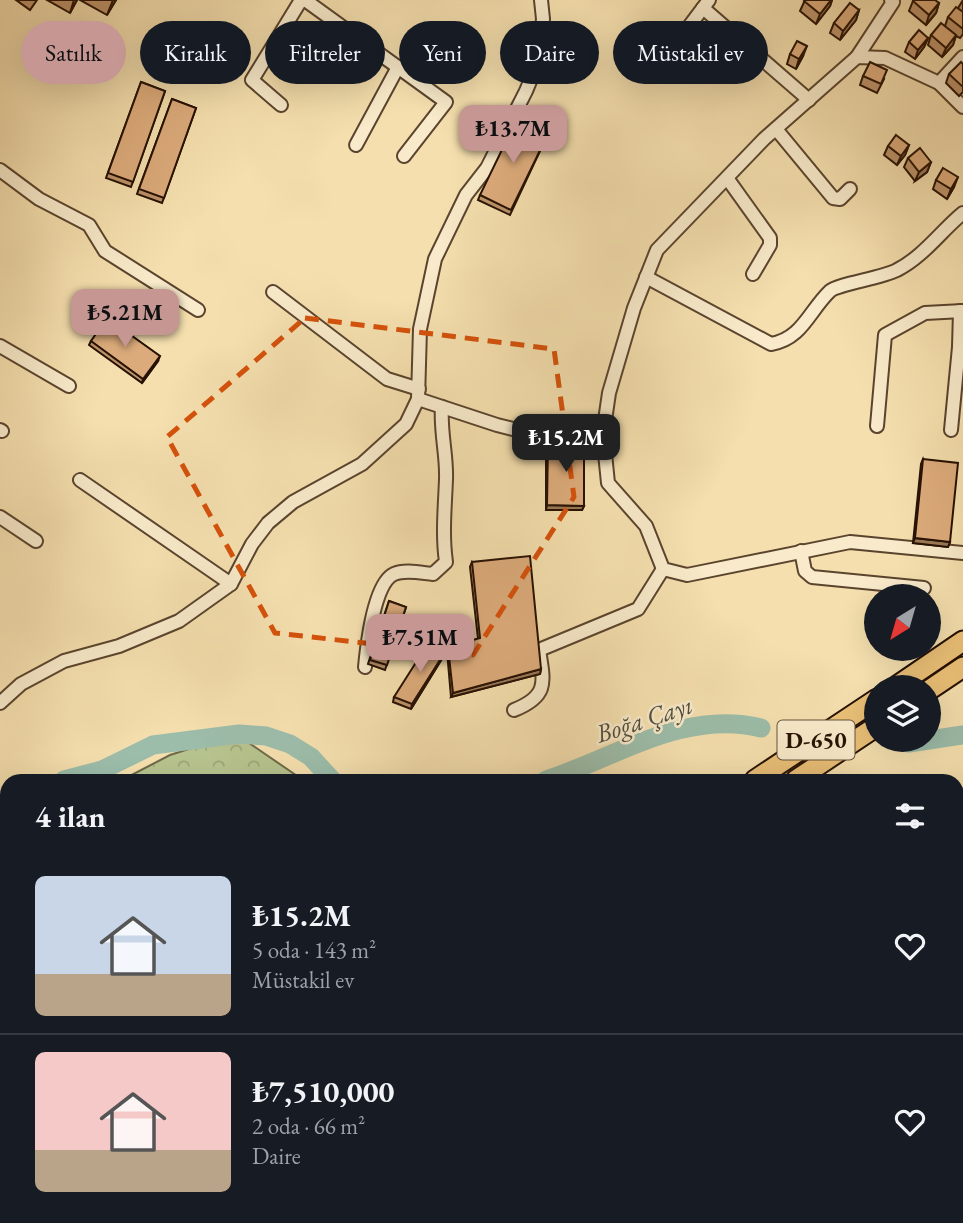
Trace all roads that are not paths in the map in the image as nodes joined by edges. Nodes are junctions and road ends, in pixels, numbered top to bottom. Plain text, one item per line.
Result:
1 (303, 0) edge
2 (541, 0) edge
3 (891, 0) edge
4 (706, 4) edge
5 (693, 21) edge
6 (857, 57) junction
7 (963, 57) edge
8 (398, 67) junction
9 (939, 83) junction
10 (809, 100) junction
11 (282, 105) dead end
12 (963, 107) edge
13 (776, 129) junction
14 (356, 145) dead end
15 (404, 156) dead end
16 (0, 170) edge
17 (727, 178) junction
18 (850, 190) dead end
19 (963, 212) edge
20 (753, 274) dead end
21 (646, 277) junction
22 (273, 292) dead end
23 (198, 310) dead end
24 (962, 311) edge
25 (0, 346) edge
26 (961, 346) edge
27 (69, 386) dead end
28 (418, 394) junction
29 (442, 407) junction
30 (877, 426) dead end
31 (951, 430) dead end
32 (603, 434) junction
33 (80, 480) dead end
34 (0, 517) edge
35 (36, 541) dead end
36 (802, 551) junction
37 (963, 553) edge
38 (663, 569) junction
39 (231, 583) junction
40 (883, 584) edge
41 (963, 641) edge
42 (365, 667) dead end
43 (963, 667) edge
44 (913, 675) edge
45 (941, 682) edge
46 (1, 703) edge
47 (864, 708) edge
48 (514, 710) dead end
49 (864, 735) edge
50 (764, 774) edge
51 (805, 774) edge

1 - 8 street
1 - 11 street
2 - 28 street
3 - 6 street
4 - 5 street
4 - 10 street
6 - 9 street
6 - 10 street
7 - 9 street
8 - 14 street
8 - 15 street
9 - 12 street
10 - 13 street
13 - 17 street
13 - 18 street
16 - 23 street
17 - 20 street
17 - 21 street
19 - 21 street
21 - 32 street
22 - 28 street
24 - 26 street
24 - 30 street
25 - 27 street
26 - 31 street
28 - 29 street
28 - 39 street
29 - 32 street
29 - 42 street
32 - 38 street
33 - 39 street
34 - 35 street
36 - 37 street
36 - 38 street
36 - 40 street
38 - 48 street
39 - 46 street
41 - 44 highway
43 - 45 highway
47 - 50 highway, D-650
49 - 51 highway

